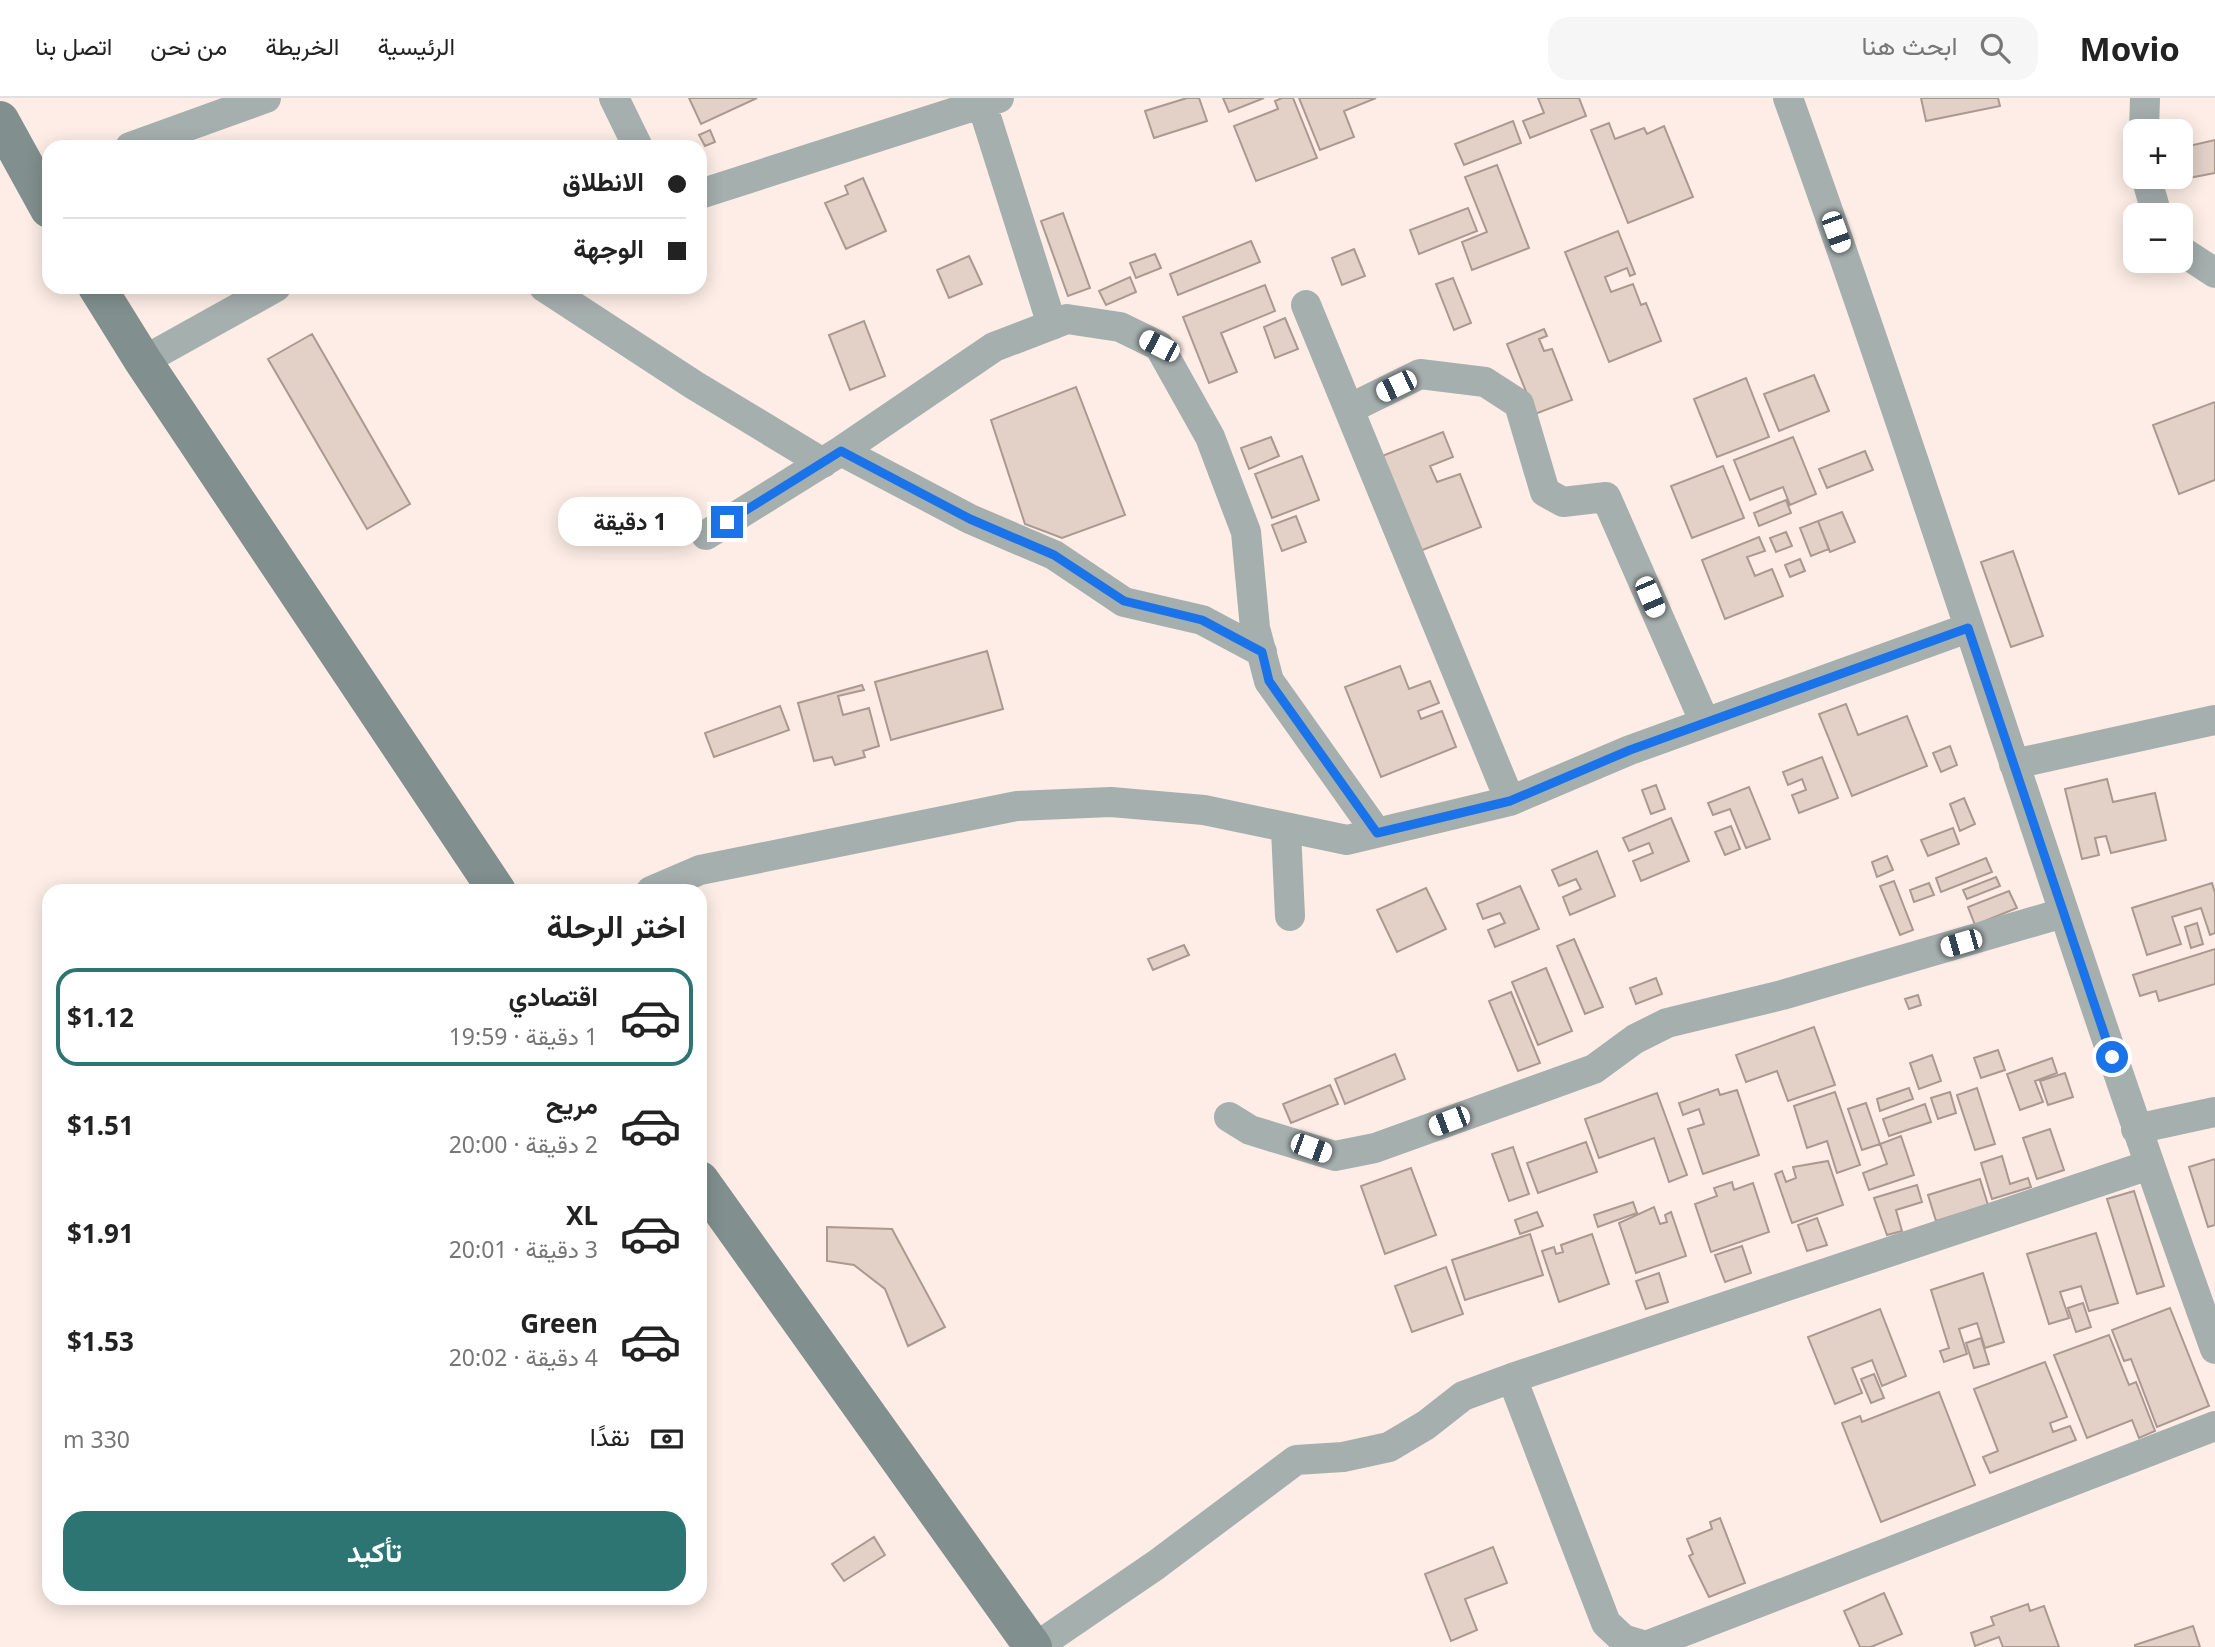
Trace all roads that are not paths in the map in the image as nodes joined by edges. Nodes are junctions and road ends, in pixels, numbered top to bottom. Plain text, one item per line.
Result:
1 (266, 98) edge
2 (614, 98) edge
3 (1788, 98) edge
4 (2145, 98) edge
5 (990, 101) edge
6 (2144, 119) edge
7 (0, 120) edge
8 (149, 140) edge
9 (635, 140) edge
10 (42, 186) edge
11 (707, 192) edge
12 (2193, 259) edge
13 (2215, 273) edge
14 (101, 294) edge
15 (263, 294) edge
16 (555, 294) edge
17 (1306, 305) dead end
18 (1052, 325) junction
19 (142, 362) junction
20 (1349, 409) junction
21 (832, 457) junction
22 (706, 535) dead end
23 (1968, 628) junction
24 (1262, 652) junction
25 (2215, 720) edge
26 (1704, 723) junction
27 (2014, 764) junction
28 (1510, 801) junction
29 (1286, 830) junction
30 (1377, 833) junction
31 (492, 884) edge
32 (667, 884) edge
33 (2063, 913) junction
34 (1290, 916) dead end
35 (2215, 1112) edge
36 (1229, 1117) dead end
37 (2136, 1129) junction
38 (2148, 1165) junction
39 (707, 1190) edge
40 (2215, 1349) edge
41 (1511, 1378) junction
42 (2215, 1426) edge
43 (1034, 1647) edge

1 - 8 street
2 - 9 street
3 - 23 street
4 - 6 street
5 - 11 street
5 - 18 street
7 - 10 street
12 - 13 street
14 - 19 street
15 - 19 street
16 - 21 street
17 - 20 street
18 - 21 street
18 - 24 street
19 - 31 street
20 - 26 street
20 - 28 street
21 - 22 street
21 - 24 street
23 - 26 street
23 - 27 street
24 - 30 street
25 - 27 street
26 - 28 street
27 - 33 street
28 - 30 street
29 - 30 street
29 - 32 street
29 - 34 street
33 - 36 street
33 - 37 street
35 - 37 street
37 - 38 street
38 - 40 street
38 - 41 street
39 - 43 street
41 - 42 street
41 - 43 street

